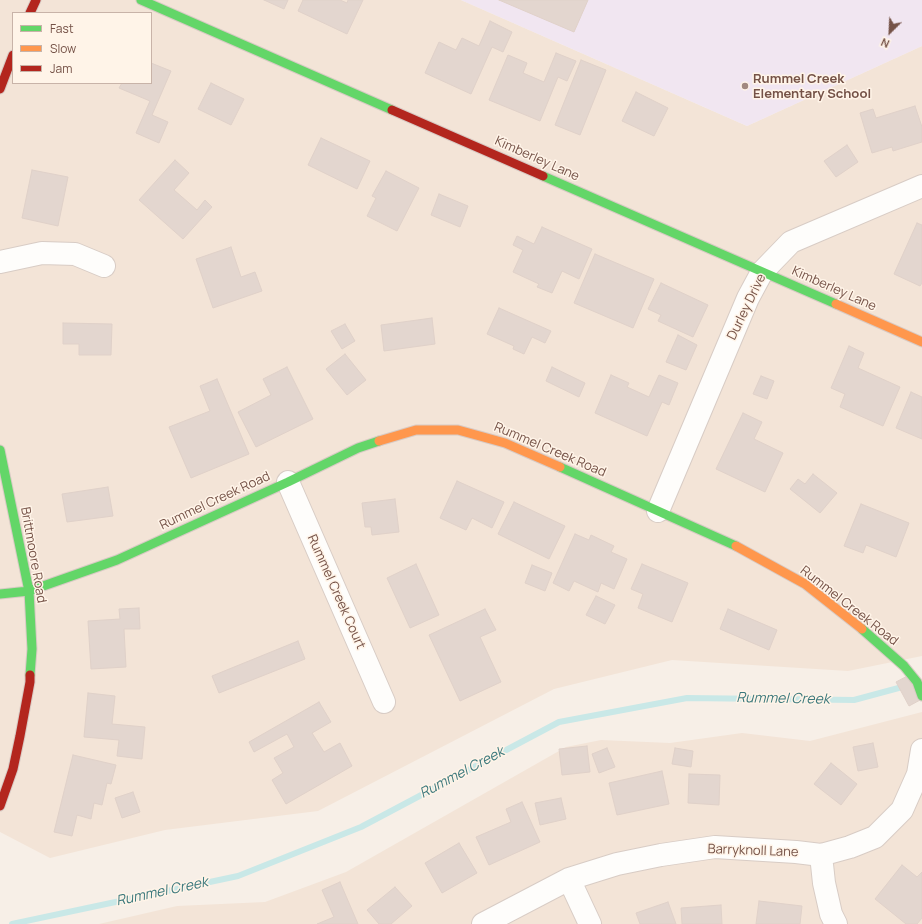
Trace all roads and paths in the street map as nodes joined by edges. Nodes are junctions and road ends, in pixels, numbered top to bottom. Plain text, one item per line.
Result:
1 (36, 0) edge
2 (141, 0) edge
3 (30, 12) edge
4 (12, 58) edge
5 (0, 89) edge
6 (922, 186) edge
7 (0, 262) edge
8 (104, 266) dead end
9 (762, 272) junction
10 (922, 342) edge
11 (0, 450) edge
12 (288, 482) junction
13 (658, 511) junction
14 (29, 591) junction
15 (0, 594) edge
16 (922, 696) edge
17 (384, 702) dead end
18 (922, 750) edge
19 (0, 806) edge
20 (821, 855) junction
21 (569, 879) junction
22 (483, 924) edge
23 (590, 924) edge
24 (836, 924) edge

1 - 3 street
2 - 9 street, Kimberley Lane
4 - 5 street
6 - 9 street, Durley Drive
7 - 8 street
9 - 10 street, Kimberley Lane
9 - 13 street, Durley Drive
11 - 14 street, Brittmoore Road
12 - 13 street, Rummel Creek Road
12 - 14 street, Rummel Creek Road
12 - 17 street, Rummel Creek Court
13 - 16 street, Rummel Creek Road
14 - 15 street, Rummel Creek Road
14 - 19 street, Brittmoore Road
18 - 20 street
20 - 21 street, Barryknoll Lane
20 - 24 street
21 - 22 street, Barryknoll Lane
21 - 23 street

